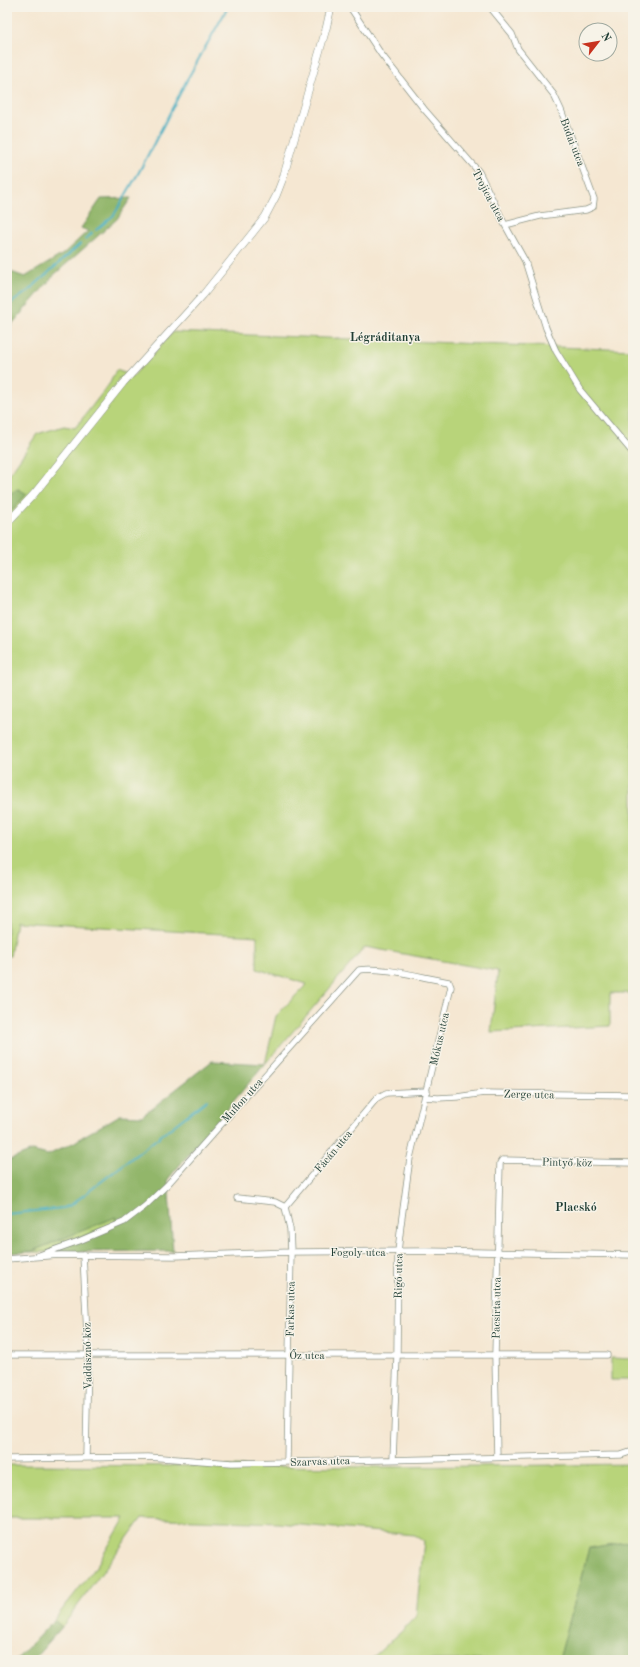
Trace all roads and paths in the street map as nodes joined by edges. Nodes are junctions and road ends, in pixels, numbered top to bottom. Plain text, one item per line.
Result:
1 (331, 7) edge
2 (350, 7) edge
3 (490, 7) edge
4 (505, 225) junction
5 (633, 453) edge
6 (7, 523) edge
7 (449, 982) joint
8 (426, 1094) junction
9 (633, 1095) edge
10 (502, 1160) joint
11 (633, 1163) edge
12 (237, 1198) dead end
13 (285, 1207) junction
14 (291, 1252) junction
15 (398, 1252) junction
16 (497, 1252) junction
17 (83, 1255) junction
18 (633, 1255) edge
19 (34, 1257) junction
20 (7, 1259) edge
21 (7, 1355) edge
22 (88, 1355) junction
23 (289, 1355) junction
24 (495, 1355) junction
25 (607, 1355) dead end
26 (397, 1356) junction
27 (633, 1451) edge
28 (497, 1457) junction
29 (86, 1458) junction
30 (7, 1459) edge
31 (393, 1459) junction
32 (288, 1462) junction

1 - 6 street
2 - 4 street, Trojica utca
3 - 4 street, Budai utca
4 - 5 street, Trojica utca
7 - 8 street, Mókus utca
7 - 19 street, Muflon utca
8 - 9 street, Zerge utca
8 - 13 street, Fácán utca
8 - 15 street, Rigó utca
10 - 11 street, Pintyő köz
10 - 16 street, Pacsirta utca
12 - 13 street
13 - 14 street
14 - 15 street, Fogoly utca
14 - 17 street, Fogoly utca
14 - 23 street, Farkas utca
15 - 16 street, Fogoly utca
15 - 26 street, Rigó utca
16 - 18 street, Fogoly utca
16 - 24 street, Pacsirta utca
17 - 19 street, Muflon utca
17 - 22 street, Vaddisznó köz
19 - 20 street, Muflon utca
21 - 22 street, Őz utca
22 - 23 street, Őz utca
22 - 29 street, Vaddisznó köz
23 - 26 street, Őz utca
23 - 32 street, Farkas utca
24 - 25 street, Őz utca
24 - 26 street, Őz utca
24 - 28 street, Pacsirta utca
26 - 31 street, Rigó utca
27 - 28 street, Szarvas utca
28 - 31 street, Szarvas utca
29 - 30 street, Szarvas utca
29 - 32 street, Szarvas utca
31 - 32 street, Szarvas utca

